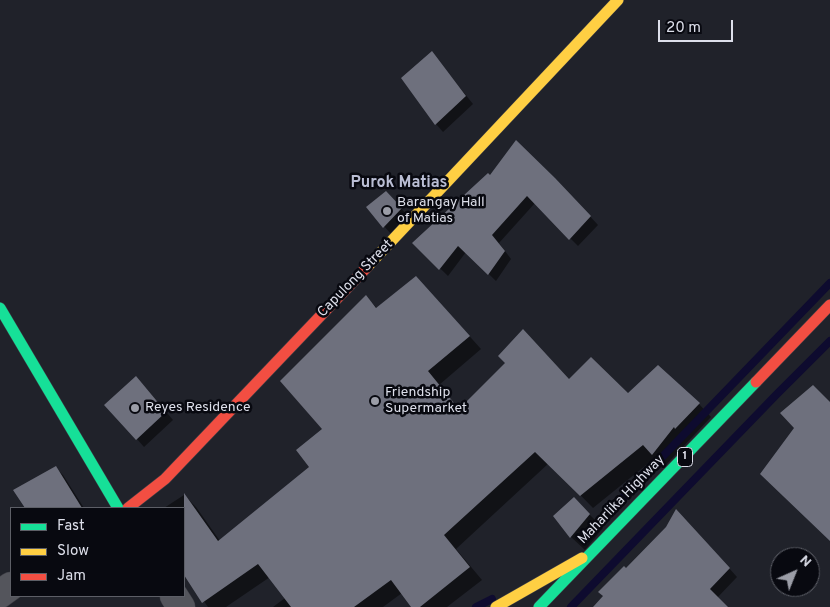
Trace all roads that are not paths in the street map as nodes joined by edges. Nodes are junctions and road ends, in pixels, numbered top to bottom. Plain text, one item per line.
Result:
1 (618, 0) edge
2 (830, 305) edge
3 (0, 308) edge
4 (117, 507) edge
5 (129, 507) edge
6 (592, 553) junction
7 (496, 607) edge
8 (538, 607) edge

1 - 5 street, Capulong Street
2 - 6 street, Maharlika Highway / 1
3 - 4 street
6 - 7 street
6 - 8 street, Maharlika Highway / 1

